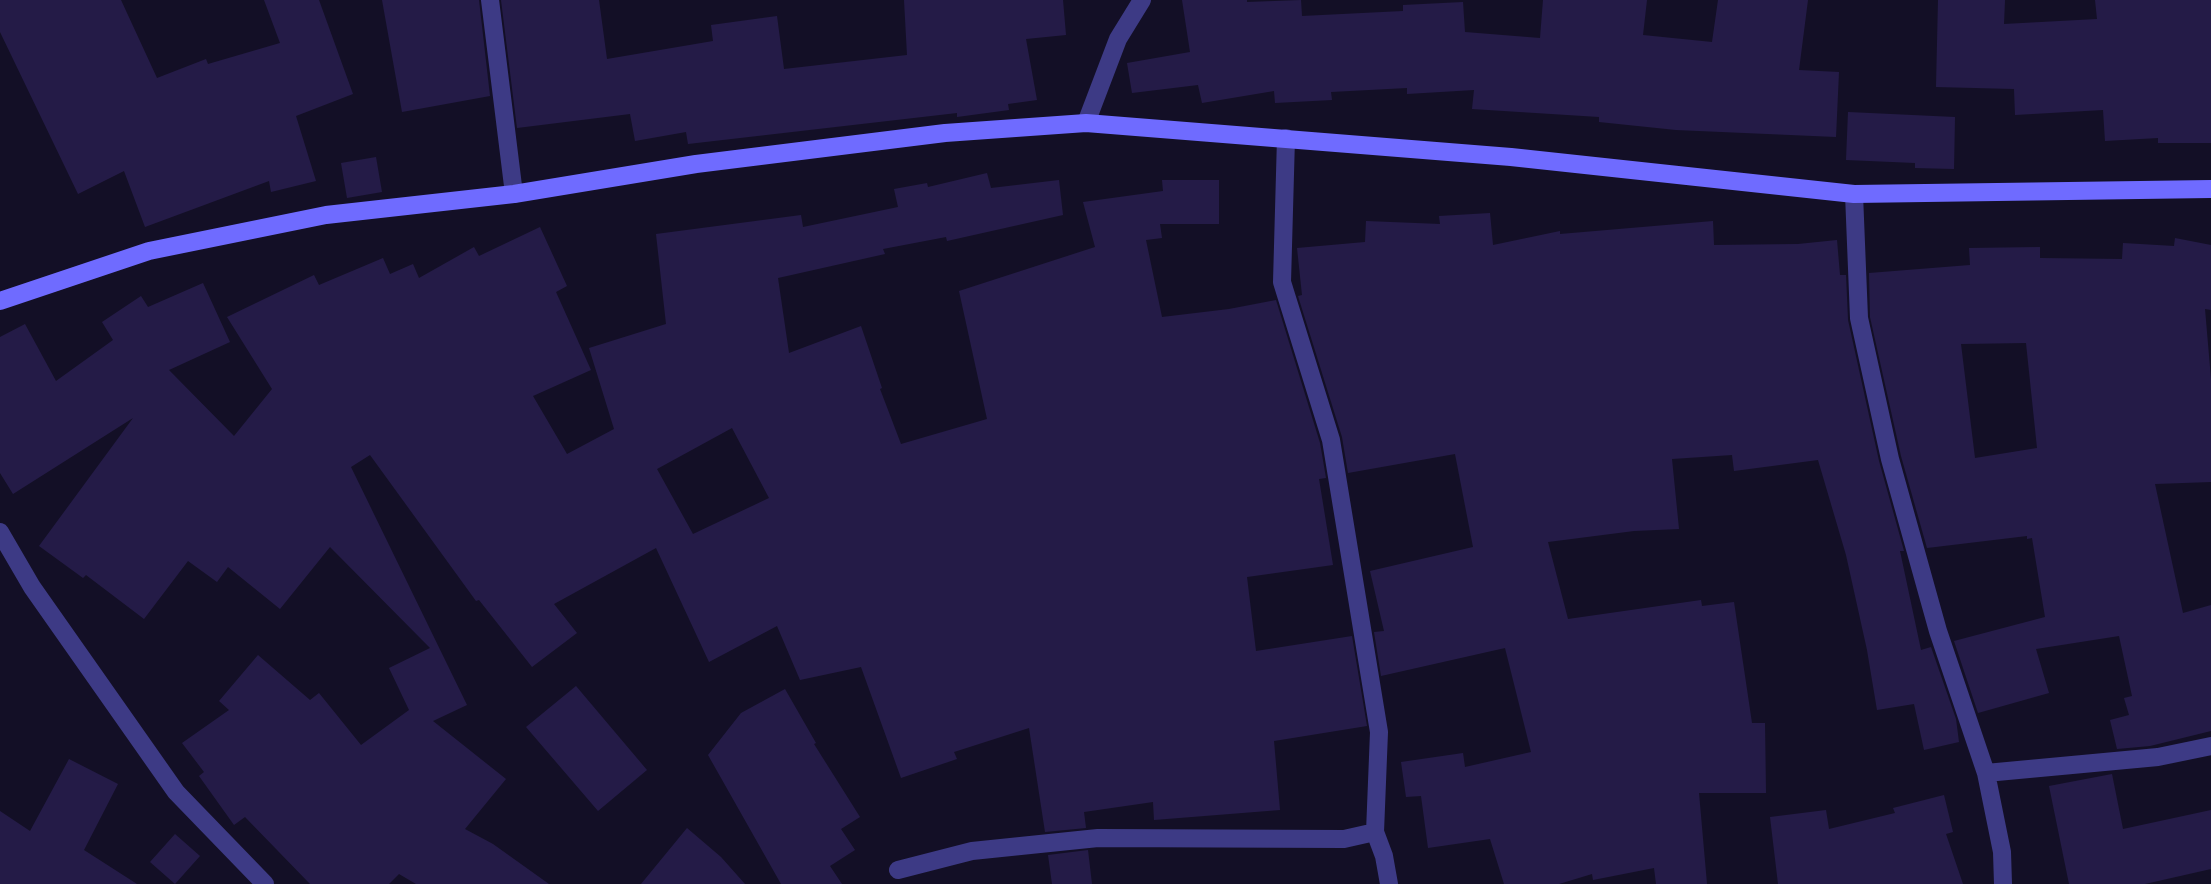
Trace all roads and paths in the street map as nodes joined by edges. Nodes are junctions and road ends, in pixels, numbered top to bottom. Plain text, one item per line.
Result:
1 (490, 0) edge
2 (1142, 0) edge
3 (1086, 123) junction
4 (1286, 138) junction
5 (2211, 189) edge
6 (514, 194) junction
7 (1854, 194) junction
8 (0, 301) edge
9 (0, 532) edge
10 (2211, 747) edge
11 (1986, 773) junction
12 (1375, 832) junction
13 (898, 870) dead end
14 (265, 884) edge
15 (1389, 884) edge
16 (2003, 884) edge

1 - 6 street
2 - 3 street
3 - 4 main road
3 - 6 main road
4 - 7 main road
4 - 12 street
5 - 7 main road
6 - 8 main road
7 - 11 street
9 - 14 street
10 - 11 street
11 - 16 street
12 - 13 street
12 - 15 street

